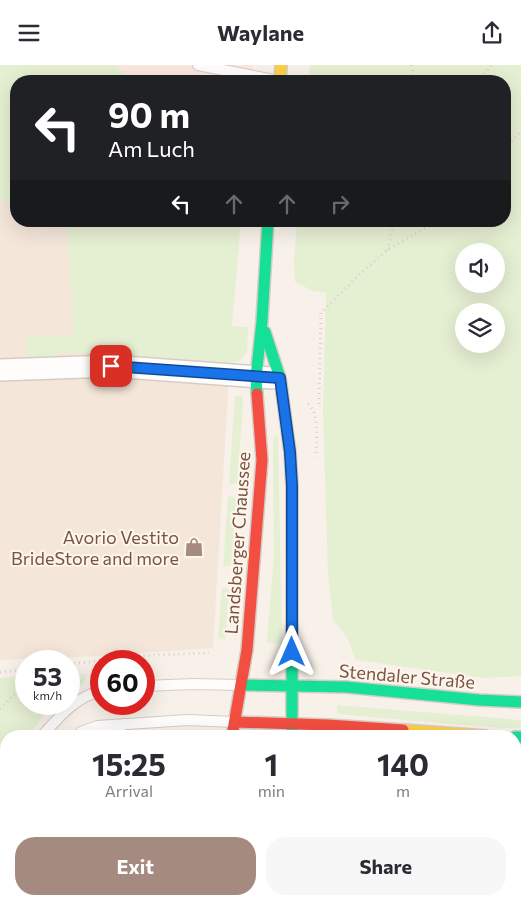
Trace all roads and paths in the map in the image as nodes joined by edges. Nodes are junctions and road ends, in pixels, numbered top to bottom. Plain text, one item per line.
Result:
1 (198, 65) edge
2 (492, 65) edge
3 (213, 66) edge
4 (253, 75) edge
5 (483, 75) edge
6 (521, 131) edge
7 (511, 142) edge
8 (268, 227) edge
9 (393, 227) edge
10 (428, 227) edge
11 (388, 250) junction
12 (262, 321) junction
13 (0, 370) edge
14 (256, 377) junction
15 (280, 378) junction
16 (319, 404) dead end
17 (209, 653) dead end
18 (80, 663) edge
19 (15, 671) edge
20 (0, 672) edge
21 (242, 685) junction
22 (155, 686) edge
23 (292, 686) junction
24 (15, 693) edge
25 (90, 693) edge
26 (521, 701) edge
27 (0, 709) edge
28 (57, 719) junction
29 (235, 722) junction
30 (125, 723) junction
31 (292, 723) junction
32 (47, 730) edge
33 (53, 730) edge
34 (86, 730) edge
35 (116, 730) edge
36 (233, 730) edge
37 (292, 730) edge
38 (396, 730) edge

1 - 3 lane
2 - 5 path
3 - 4 lane
6 - 7 path
8 - 12 main road, Landsberger Chaussee
9 - 11 path
10 - 11 path
11 - 16 path
12 - 14 main road, Landsberger Chaussee
12 - 15 main road, Landsberger Chaussee
13 - 14 street
14 - 15 street
14 - 21 main road, Landsberger Chaussee
15 - 23 main road, Landsberger Chaussee
17 - 18 path
19 - 20 path
21 - 22 lane
21 - 23 main road, Stendaler Straße
21 - 29 main road, Landsberger Chaussee
23 - 26 main road, Stendaler Straße
23 - 31 main road, Landsberger Chaussee
24 - 27 path
25 - 28 lane
28 - 32 lane
28 - 33 lane
29 - 30 lane
29 - 31 main road
29 - 36 main road, Landsberger Chaussee
30 - 34 lane
30 - 35 lane
31 - 37 main road, Landsberger Chaussee
31 - 38 main road

